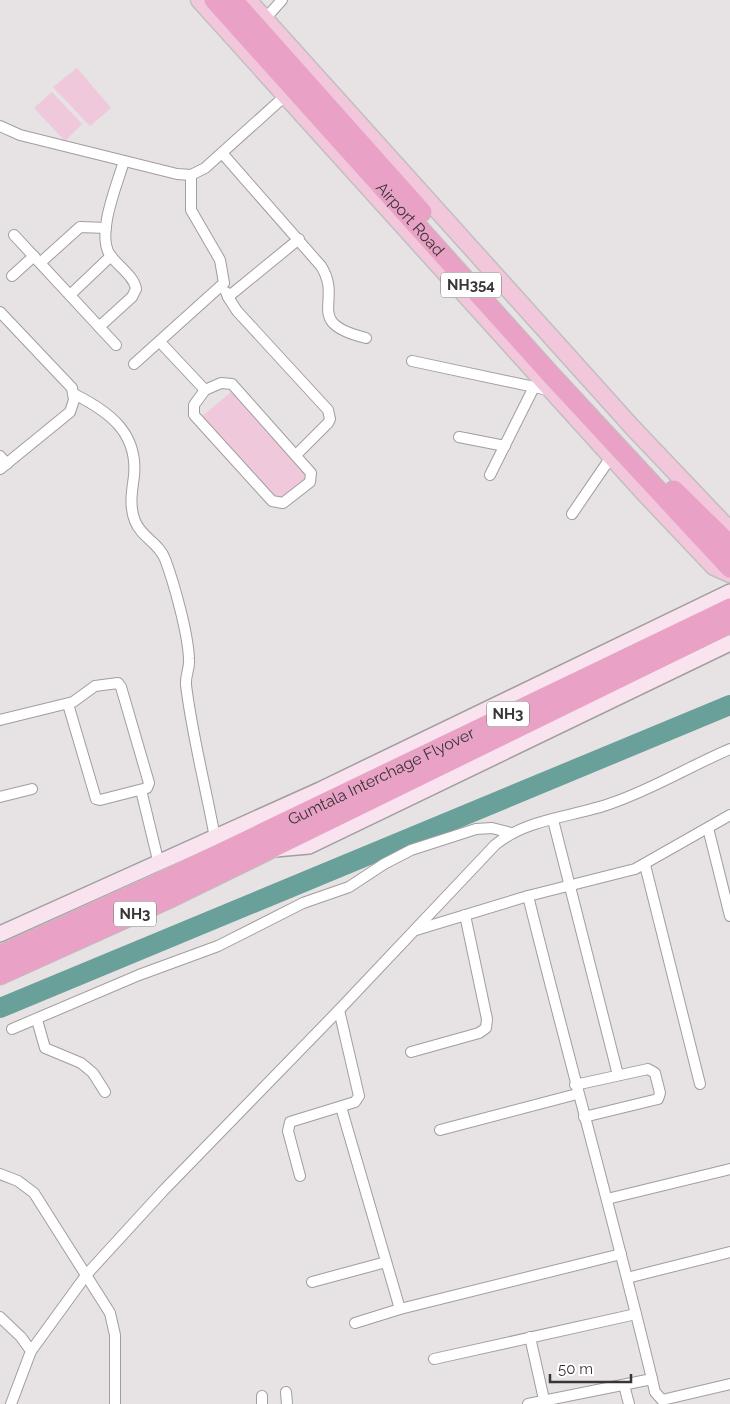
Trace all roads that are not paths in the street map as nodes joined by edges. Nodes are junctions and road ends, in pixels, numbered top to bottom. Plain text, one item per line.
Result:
1 (198, 0) edge
2 (214, 0) edge
3 (233, 0) edge
4 (248, 0) edge
5 (282, 0) edge
6 (265, 19) junction
7 (285, 96) junction
8 (0, 126) edge
9 (222, 154) junction
10 (124, 161) junction
11 (191, 175) junction
12 (106, 228) junction
13 (14, 235) dead end
14 (299, 239) junction
15 (111, 256) junction
16 (37, 259) junction
17 (12, 276) dead end
18 (224, 283) junction
19 (70, 295) junction
20 (228, 297) junction
21 (0, 312) edge
22 (99, 327) junction
23 (366, 338) dead end
24 (160, 342) junction
25 (116, 345) dead end
26 (412, 361) dead end
27 (134, 364) dead end
28 (541, 389) junction
29 (205, 390) junction
30 (74, 394) junction
31 (459, 437) dead end
32 (505, 446) junction
33 (296, 454) junction
34 (610, 458) junction
35 (2, 463) edge
36 (490, 475) dead end
37 (572, 514) dead end
38 (730, 530) edge
39 (730, 545) edge
40 (730, 568) edge
41 (730, 574) edge
42 (730, 592) edge
43 (730, 608) edge
44 (730, 624) edge
45 (730, 643) edge
46 (68, 704) junction
47 (0, 720) edge
48 (730, 749) edge
49 (32, 789) dead end
50 (141, 790) junction
51 (0, 797) edge
52 (730, 814) edge
53 (553, 820) junction
54 (708, 828) junction
55 (246, 831) junction
56 (511, 834) junction
57 (215, 838) junction
58 (268, 850) junction
59 (159, 864) junction
60 (645, 865) junction
61 (570, 886) junction
62 (528, 896) junction
63 (465, 916) junction
64 (730, 916) edge
65 (415, 930) junction
66 (0, 934) edge
67 (0, 955) edge
68 (0, 975) edge
69 (339, 1010) junction
70 (37, 1020) junction
71 (12, 1029) dead end
72 (411, 1052) dead end
73 (618, 1075) junction
74 (700, 1084) dead end
75 (576, 1089) junction
76 (105, 1092) dead end
77 (341, 1107) junction
78 (584, 1117) junction
79 (440, 1130) dead end
80 (730, 1169) edge
81 (0, 1174) edge
82 (300, 1176) dead end
83 (608, 1199) junction
84 (730, 1252) edge
85 (621, 1254) junction
86 (386, 1262) junction
87 (87, 1274) junction
88 (627, 1278) junction
89 (312, 1282) dead end
90 (400, 1310) junction
91 (636, 1314) junction
92 (0, 1318) edge
93 (355, 1323) dead end
94 (530, 1337) junction
95 (31, 1350) junction
96 (434, 1359) dead end
97 (652, 1379) junction
98 (730, 1384) edge
99 (624, 1385) junction
100 (286, 1392) dead end
101 (544, 1402) edge
102 (11, 1404) edge
103 (115, 1404) edge
104 (287, 1404) edge
105 (528, 1404) edge
106 (628, 1404) edge

1 - 7 main road
2 - 40 highway, Airport Road / NH354
3 - 39 highway, Airport Road / NH354
4 - 6 main road
5 - 6 street
6 - 38 main road
7 - 9 street
7 - 28 main road
8 - 10 street
9 - 11 street
9 - 14 street
10 - 11 street
10 - 12 street
11 - 18 street
12 - 15 street
12 - 16 street
13 - 16 street
14 - 20 street
14 - 23 street
15 - 19 street
15 - 22 street
16 - 17 street
16 - 19 street
18 - 20 street
18 - 24 street
19 - 22 street
20 - 33 street
21 - 30 street
22 - 25 street
24 - 27 street
24 - 29 street
26 - 28 street
28 - 32 street
28 - 34 main road
29 - 33 street
29 - 33 street
30 - 35 street
30 - 57 street
31 - 32 street
32 - 36 street
34 - 37 street
34 - 41 main road
42 - 55 street
43 - 55 highway, Gumtala Interchage Flyover / NH3
44 - 58 highway, Gumtala Interchage Flyover / NH3
45 - 58 street
46 - 47 street
46 - 50 street
46 - 50 street
48 - 53 street
49 - 51 street
50 - 59 street
52 - 54 street
53 - 56 street
53 - 61 street
54 - 60 street
54 - 64 street
55 - 57 street
55 - 67 highway, NH3
56 - 65 street
56 - 70 street
57 - 59 street
58 - 68 highway, NH3
59 - 66 street
60 - 61 street
60 - 74 street
61 - 62 street
61 - 73 street
62 - 63 street
62 - 75 street
63 - 65 street
63 - 72 street
65 - 69 street
69 - 77 street
69 - 87 street
70 - 71 street
70 - 76 street
73 - 75 street
73 - 78 street
75 - 78 street
75 - 79 street
77 - 82 street
77 - 86 street
78 - 83 street
80 - 83 street
81 - 87 street
83 - 85 street
84 - 88 street
85 - 88 street
85 - 90 street
86 - 89 street
86 - 90 street
87 - 95 street
87 - 103 street
88 - 91 street
90 - 93 street
91 - 94 street
91 - 97 street
92 - 95 street
94 - 96 street
94 - 101 street
95 - 102 street
97 - 98 street
97 - 99 street
99 - 101 street
99 - 106 street
100 - 104 street
101 - 105 street

